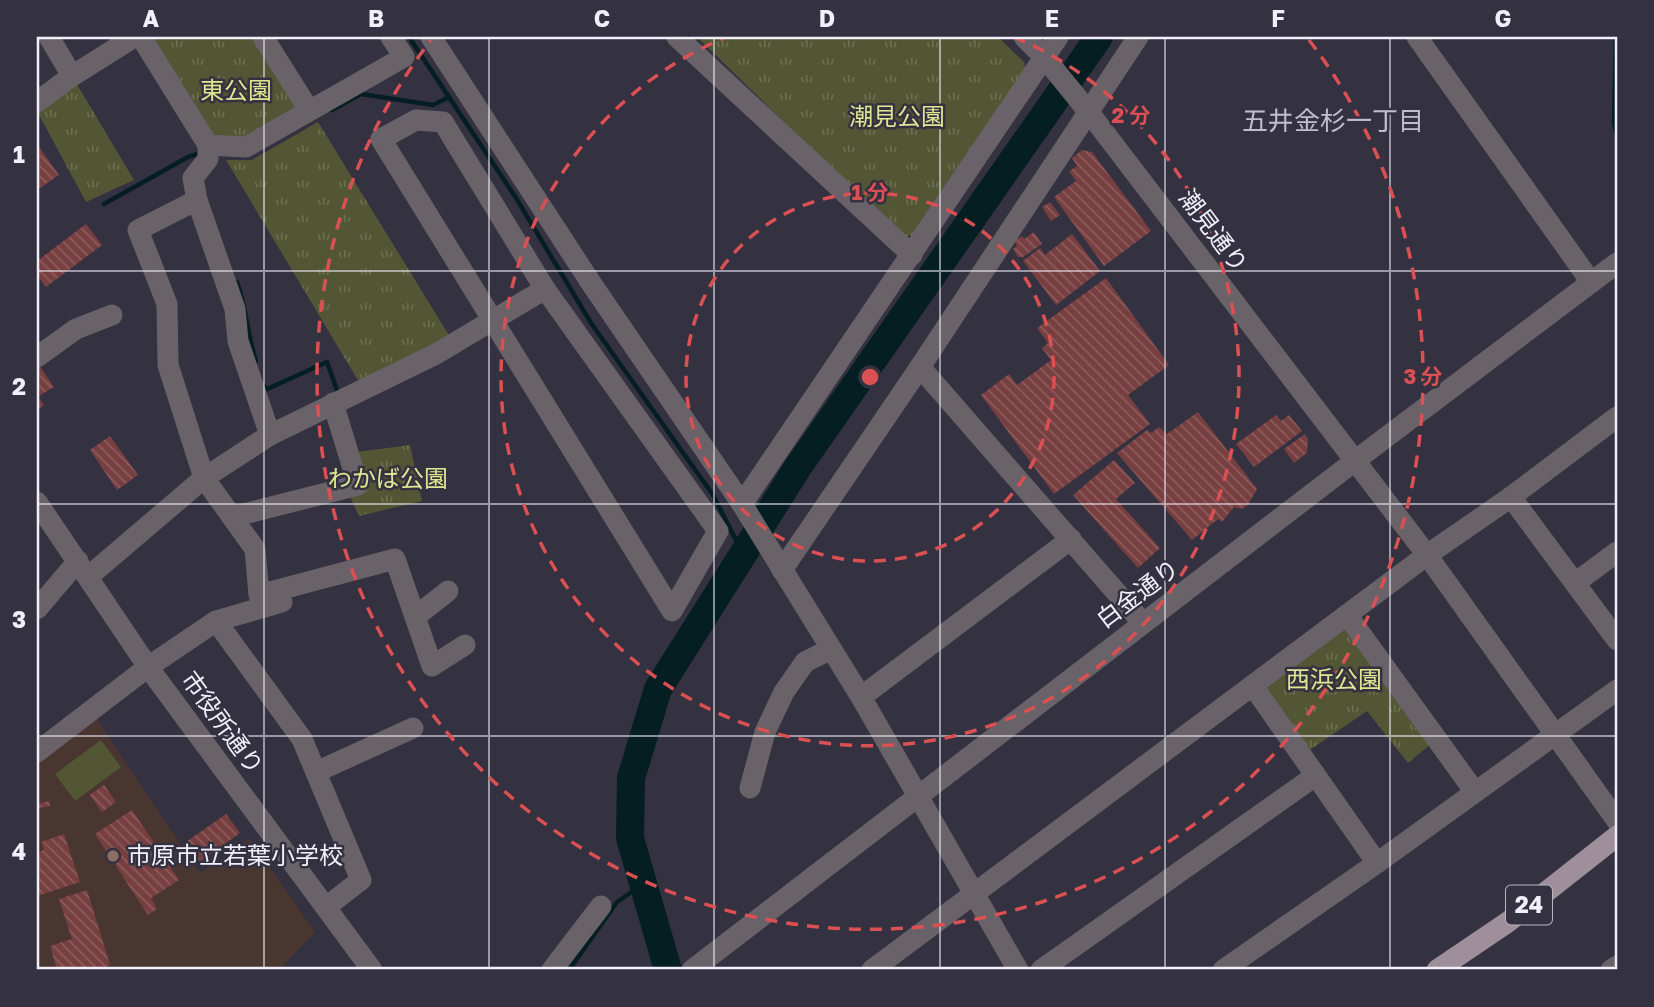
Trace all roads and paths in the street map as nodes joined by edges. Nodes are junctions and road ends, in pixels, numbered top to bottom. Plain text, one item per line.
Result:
1 (49, 37) edge
2 (134, 37) edge
3 (141, 37) edge
4 (263, 37) edge
5 (391, 37) edge
6 (677, 37) edge
7 (1024, 37) edge
8 (1058, 37) edge
9 (1138, 37) edge
10 (1416, 37) edge
11 (439, 40) edge
12 (1433, 46) edge
13 (1044, 57) junction
14 (72, 76) junction
15 (37, 102) edge
16 (309, 110) junction
17 (1088, 111) junction
18 (208, 145) junction
19 (197, 200) junction
20 (912, 255) junction
21 (1617, 263) edge
22 (1591, 282) junction
23 (545, 289) junction
24 (112, 315) dead end
25 (492, 320) junction
26 (37, 356) edge
27 (642, 357) junction
28 (920, 367) junction
29 (607, 374) junction
30 (333, 403) junction
31 (1617, 417) edge
32 (270, 435) junction
33 (1356, 460) junction
34 (204, 478) junction
35 (1511, 497) junction
36 (37, 502) edge
37 (742, 504) junction
38 (232, 517) junction
39 (1071, 539) junction
40 (1617, 552) edge
41 (1427, 555) junction
42 (398, 568) junction
43 (83, 569) junction
44 (782, 570) junction
45 (1576, 583) junction
46 (448, 592) dead end
47 (37, 610) edge
48 (1347, 615) junction
49 (415, 617) junction
50 (216, 621) junction
51 (1143, 623) junction
52 (1617, 640) edge
53 (465, 645) dead end
54 (831, 649) junction
55 (148, 667) junction
56 (1253, 686) junction
57 (1617, 690) edge
58 (861, 698) junction
59 (413, 728) dead end
60 (1554, 734) junction
61 (37, 752) edge
62 (316, 772) junction
63 (1315, 776) junction
64 (750, 788) dead end
65 (1475, 792) junction
66 (917, 797) junction
67 (1617, 821) edge
68 (1617, 836) edge
69 (1377, 863) junction
70 (973, 894) junction
71 (601, 905) dead end
72 (326, 907) junction
73 (1617, 966) edge
74 (372, 970) edge
75 (552, 970) edge
76 (692, 970) edge
77 (872, 970) edge
78 (1018, 970) edge
79 (1041, 970) edge
80 (1223, 970) edge
81 (1437, 970) edge
82 (1611, 970) edge

1 - 14 street
2 - 14 street
3 - 18 street
4 - 16 street
5 - 16 street
6 - 20 street
7 - 13 street, 潮見通り
8 - 13 street
9 - 17 street
10 - 12 street
11 - 27 street
12 - 22 street
13 - 17 street, 潮見通り
13 - 20 street
14 - 15 street
16 - 18 street
17 - 28 street
17 - 33 street, 潮見通り
18 - 19 street
19 - 32 street
19 - 34 street
20 - 37 street
21 - 22 street, 白金通り
22 - 33 street, 白金通り
23 - 25 street
23 - 25 street
23 - 29 street
24 - 26 street
25 - 29 street
25 - 30 street
27 - 29 street
27 - 37 street
28 - 39 street
28 - 44 street
30 - 32 street
30 - 38 street
31 - 35 street
32 - 34 street
33 - 41 street, 潮見通り
33 - 51 street, 白金通り
34 - 38 street
34 - 43 street
35 - 41 street
35 - 45 street
36 - 43 street, 市役所通り
37 - 44 street
38 - 42 street
39 - 51 street
39 - 58 street
40 - 45 street
41 - 48 street
41 - 60 street, 潮見通り
42 - 49 street
42 - 50 street
43 - 47 street
43 - 55 street, 市役所通り
44 - 54 street
45 - 52 street
46 - 49 street
48 - 56 street
48 - 65 street
49 - 53 street
50 - 55 street
50 - 62 street
51 - 66 street, 白金通り
54 - 58 street
54 - 64 street
55 - 61 street
55 - 72 street, 市役所通り
56 - 63 street
56 - 70 street
57 - 60 street
58 - 66 street
59 - 62 street
60 - 65 street
60 - 67 street, 潮見通り
62 - 72 street
63 - 69 street
63 - 79 street
65 - 69 street
66 - 70 street
66 - 76 street, 白金通り
68 - 81 main road, 24
69 - 80 street
70 - 77 street
70 - 78 street
71 - 75 street
72 - 74 street, 市役所通り
73 - 82 street

